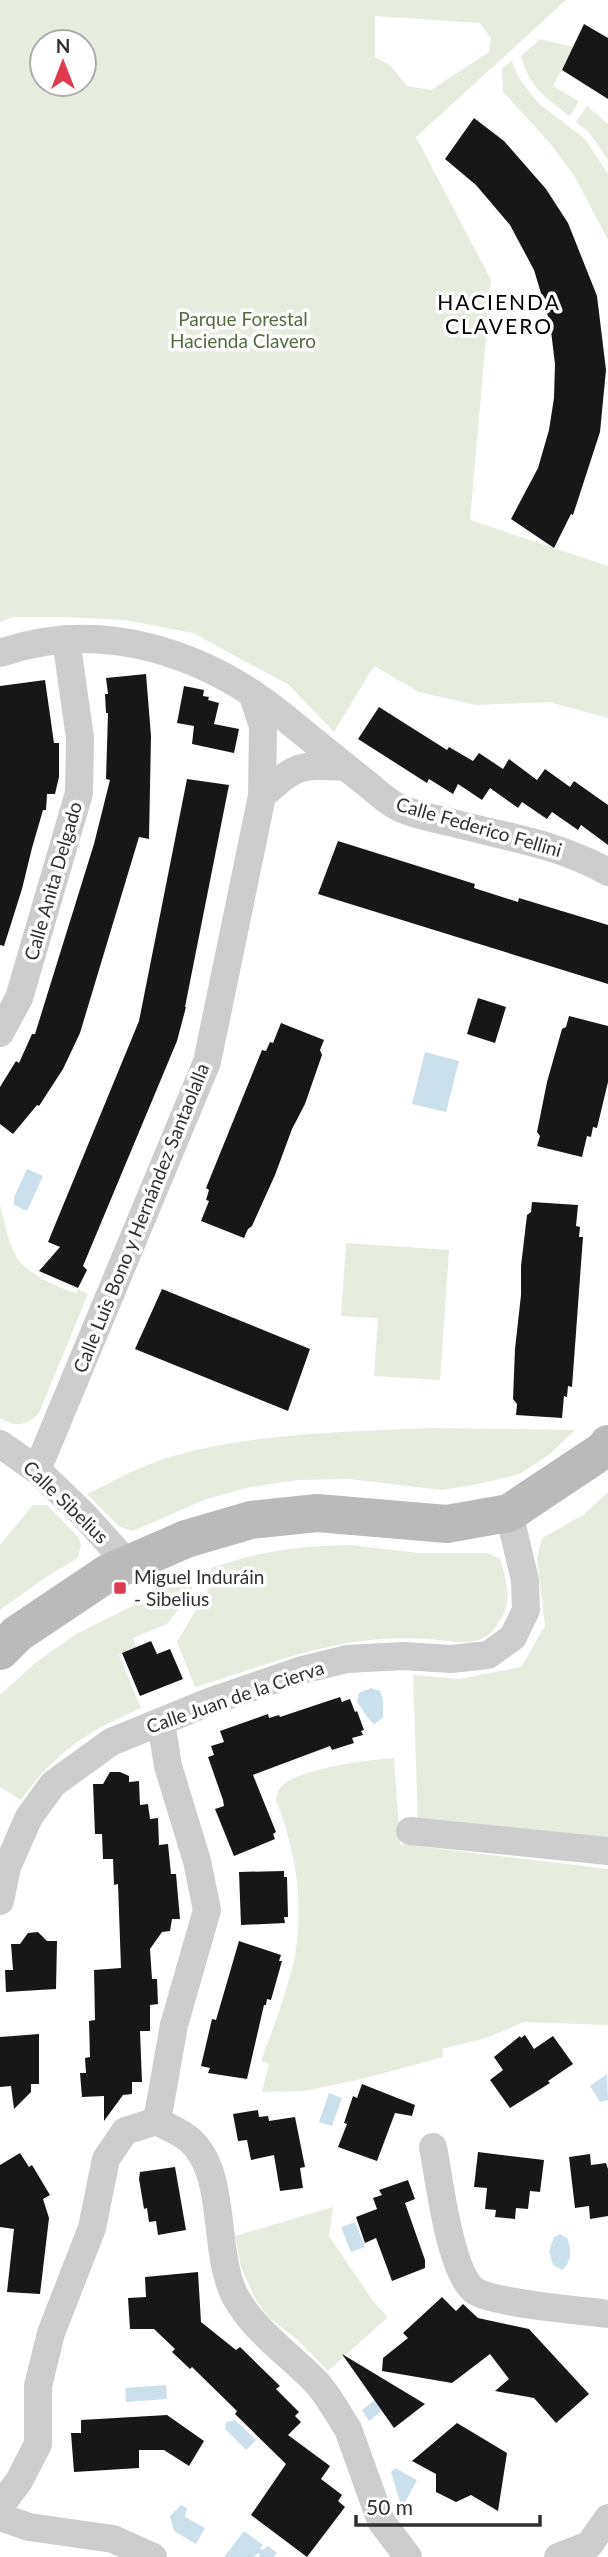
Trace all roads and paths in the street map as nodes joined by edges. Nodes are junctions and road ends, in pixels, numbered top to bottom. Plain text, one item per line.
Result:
1 (66, 639) junction
2 (0, 653) edge
3 (252, 694) junction
4 (295, 726) junction
5 (264, 759) junction
6 (345, 767) junction
7 (262, 796) junction
8 (608, 872) edge
9 (0, 1033) edge
10 (0, 1444) edge
11 (608, 1444) edge
12 (37, 1470) junction
13 (509, 1513) junction
14 (128, 1564) junction
15 (0, 1651) edge
16 (161, 1721) junction
17 (410, 1831) dead end
18 (608, 1851) edge
19 (0, 1901) edge
20 (158, 2121) junction
21 (433, 2147) dead end
22 (608, 2314) edge
23 (0, 2506) edge
24 (0, 2517) edge
25 (608, 2518) edge
26 (153, 2557) edge
27 (408, 2557) edge
28 (558, 2557) edge

1 - 2 street, Calle Federico Fellini
1 - 3 street, Calle Federico Fellini
1 - 9 street, Calle Anita Delgado
3 - 4 street, Calle Federico Fellini
3 - 5 street, Calle Luis Bono y Hernández Santaolalla
4 - 5 street
4 - 6 street, Calle Federico Fellini
4 - 7 street, Calle Luis Bono y Hernández Santaolalla
5 - 7 street, Calle Luis Bono y Hernández Santaolalla
6 - 7 street
6 - 8 street, Calle Federico Fellini
7 - 12 street, Calle Luis Bono y Hernández Santaolalla
10 - 12 street, Calle Sibelius
11 - 13 street
12 - 14 street, Calle Sibelius
13 - 14 street
13 - 16 street, Calle Juan de la Cierva
14 - 15 street
16 - 19 street, Calle Juan de la Cierva
16 - 20 street
17 - 18 street
20 - 23 street
20 - 27 street
21 - 22 street
24 - 26 street
25 - 28 street

